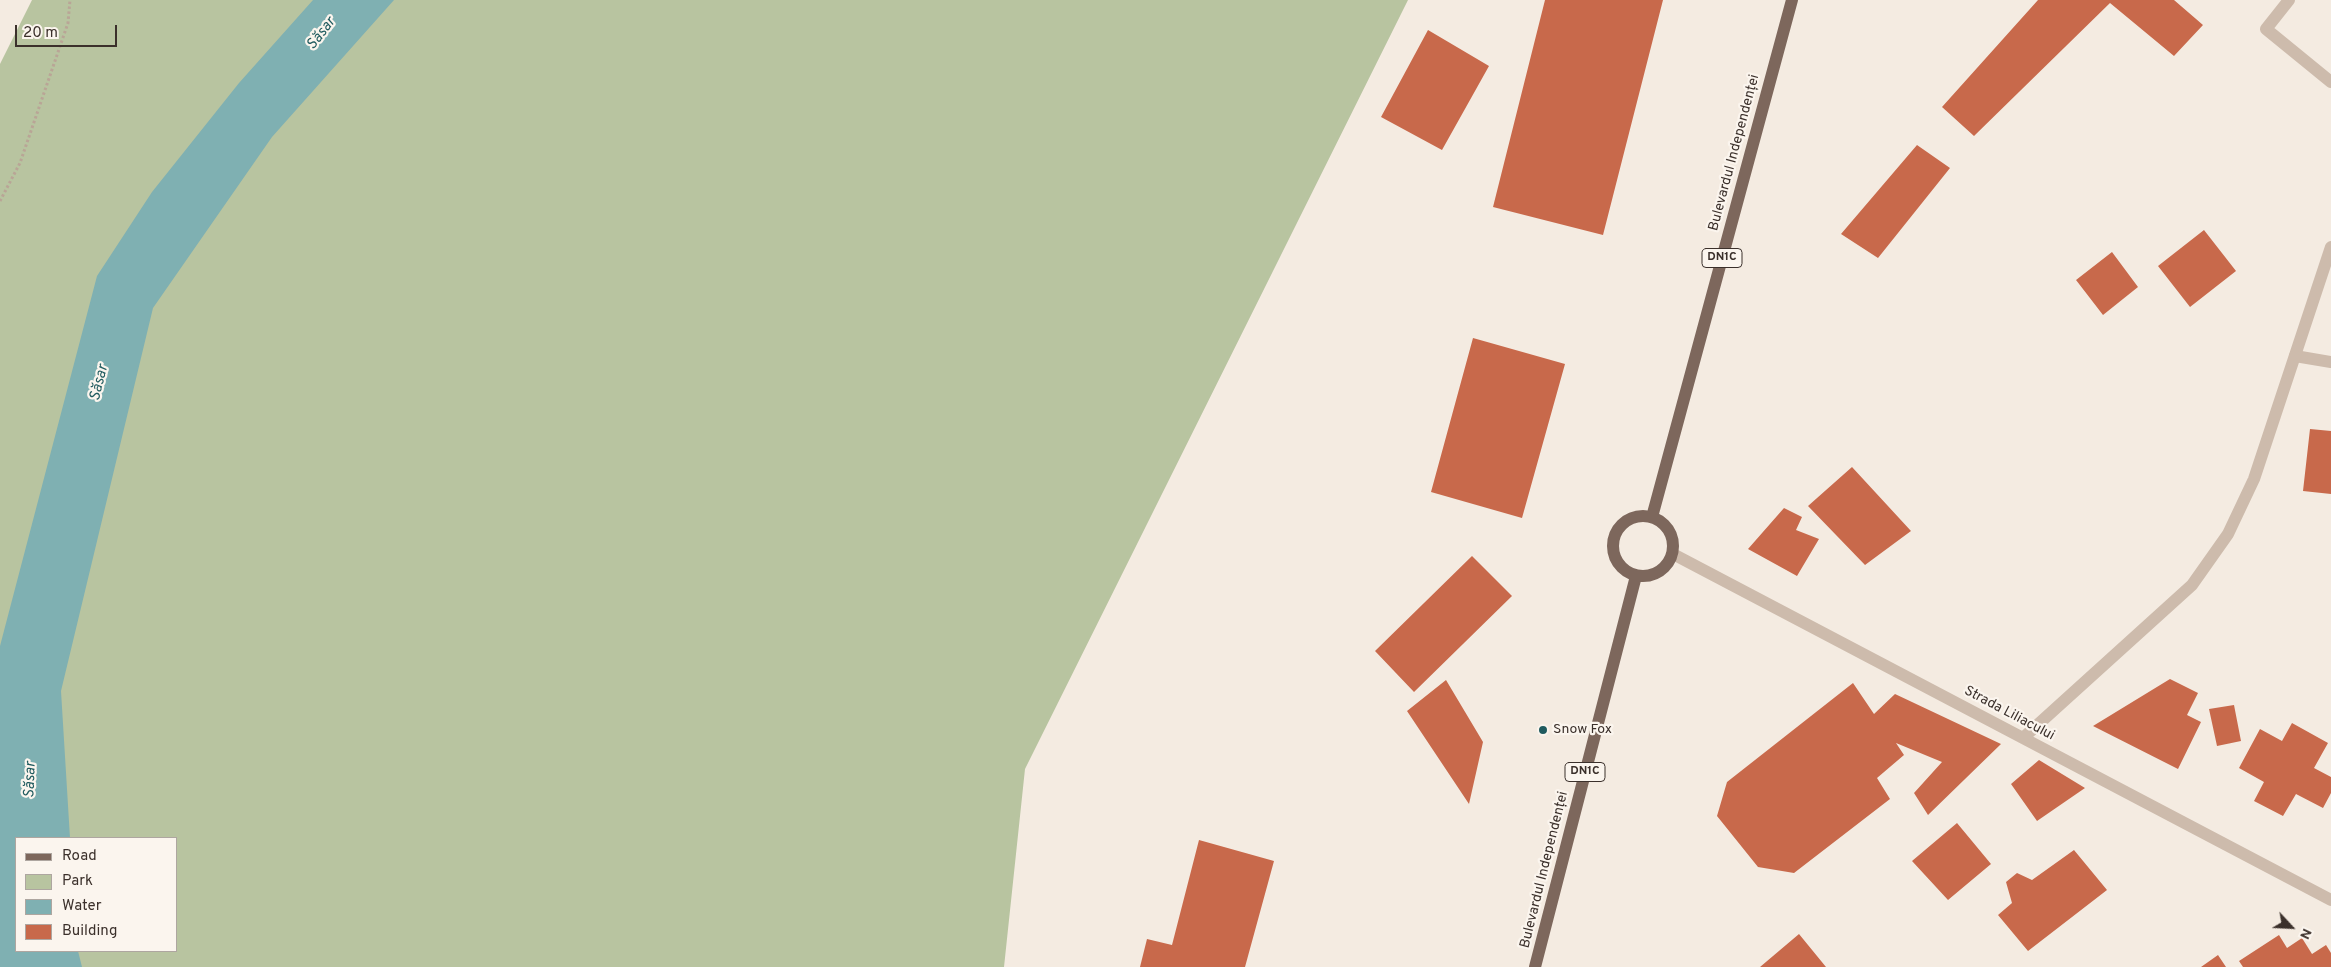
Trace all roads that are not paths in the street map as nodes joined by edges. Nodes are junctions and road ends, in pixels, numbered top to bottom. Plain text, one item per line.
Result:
1 (1792, 0) edge
2 (2289, 0) edge
3 (2331, 82) edge
4 (2331, 247) edge
5 (2295, 356) junction
6 (2331, 362) edge
7 (1652, 517) junction
8 (1673, 554) junction
9 (1636, 576) junction
10 (2023, 738) junction
11 (2331, 900) edge
12 (1535, 967) edge

1 - 7 main road, Bulevardul Independenței / DN1C
2 - 3 street
4 - 5 street
5 - 6 street
5 - 10 street
7 - 8 main road
7 - 9 main road
8 - 9 main road
8 - 10 street, Strada Liliacului
9 - 12 main road, Bulevardul Independenței / DN1C
10 - 11 street, Strada Liliacului

